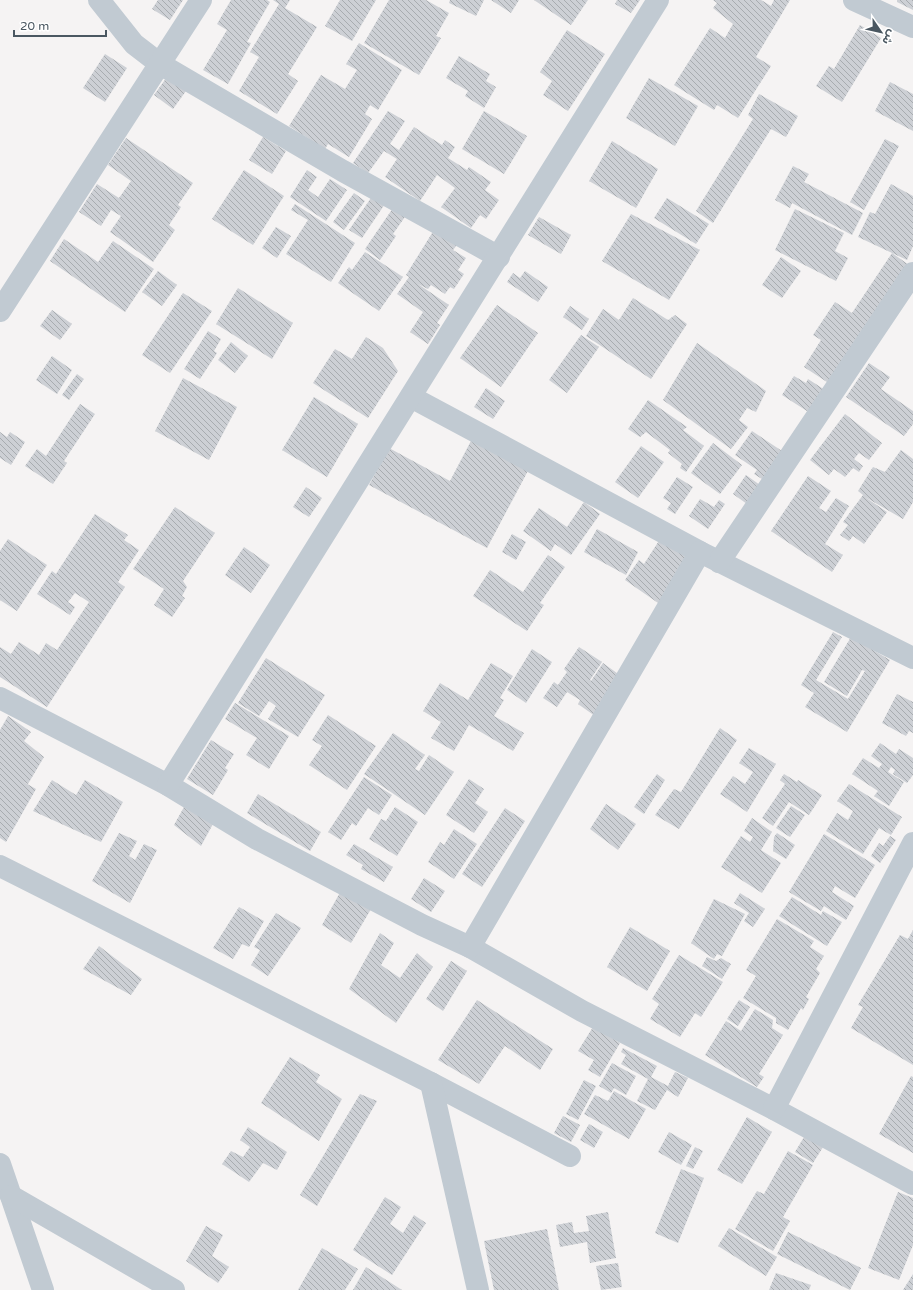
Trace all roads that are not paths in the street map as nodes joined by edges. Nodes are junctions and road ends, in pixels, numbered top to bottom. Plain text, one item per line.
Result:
1 (99, 0) edge
2 (201, 0) edge
3 (658, 0) edge
4 (854, 0) edge
5 (913, 27) edge
6 (160, 64) junction
7 (498, 257) junction
8 (913, 274) edge
9 (0, 311) edge
10 (411, 397) junction
11 (700, 552) junction
12 (719, 562) junction
13 (913, 658) edge
14 (0, 698) edge
15 (168, 785) junction
16 (913, 842) edge
17 (0, 866) edge
18 (470, 947) junction
19 (431, 1083) junction
20 (774, 1109) junction
21 (570, 1156) dead end
22 (0, 1164) edge
23 (913, 1184) edge
24 (11, 1196) junction
25 (43, 1290) edge
26 (174, 1290) edge
27 (478, 1290) edge

1 - 6 street
2 - 6 street
3 - 7 street
4 - 5 street
6 - 7 street
6 - 9 street
7 - 10 street
8 - 12 street
10 - 11 street
10 - 15 street
11 - 12 street
11 - 18 street
12 - 13 street
14 - 15 street
15 - 18 street
16 - 20 street
17 - 19 street
18 - 20 street
19 - 21 street
19 - 27 street
20 - 23 street
22 - 24 street
24 - 25 street
24 - 26 street

